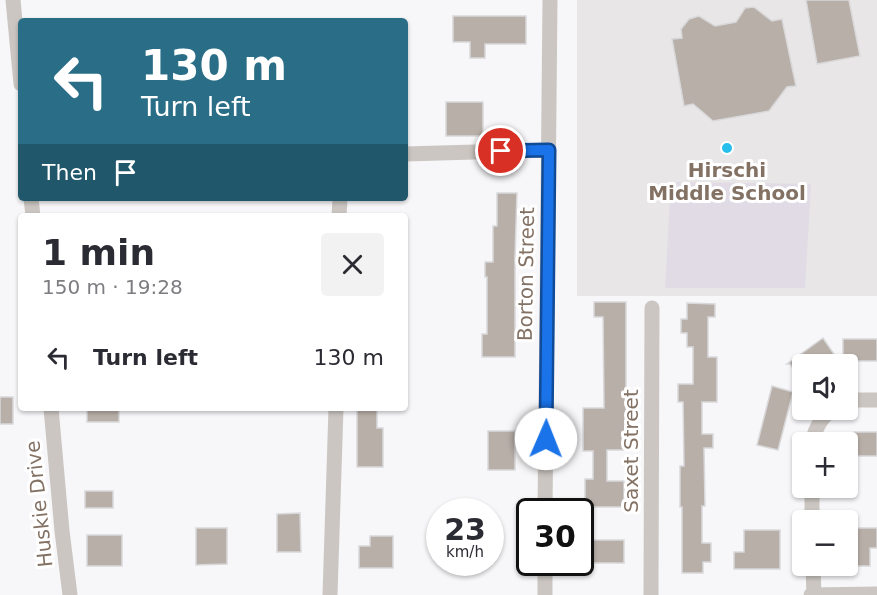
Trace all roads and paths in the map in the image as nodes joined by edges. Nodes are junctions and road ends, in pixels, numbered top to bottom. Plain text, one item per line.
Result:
1 (14, 0) edge
2 (550, 0) edge
3 (18, 48) edge
4 (549, 150) junction
5 (408, 154) edge
6 (652, 308) dead end
7 (858, 400) edge
8 (877, 400) edge
9 (51, 411) edge
10 (336, 411) edge
11 (545, 498) edge
12 (545, 576) edge
13 (813, 576) edge
14 (877, 594) edge
15 (70, 595) edge
16 (330, 595) edge
17 (545, 595) edge
18 (651, 595) edge
19 (812, 595) edge

1 - 3 street
2 - 4 street, Borton Street
4 - 5 street
4 - 11 street, Borton Street
6 - 18 street, Saxet Street
7 - 8 street
9 - 15 street, Huskie Drive
10 - 16 street
12 - 17 street
13 - 19 street
14 - 19 street

